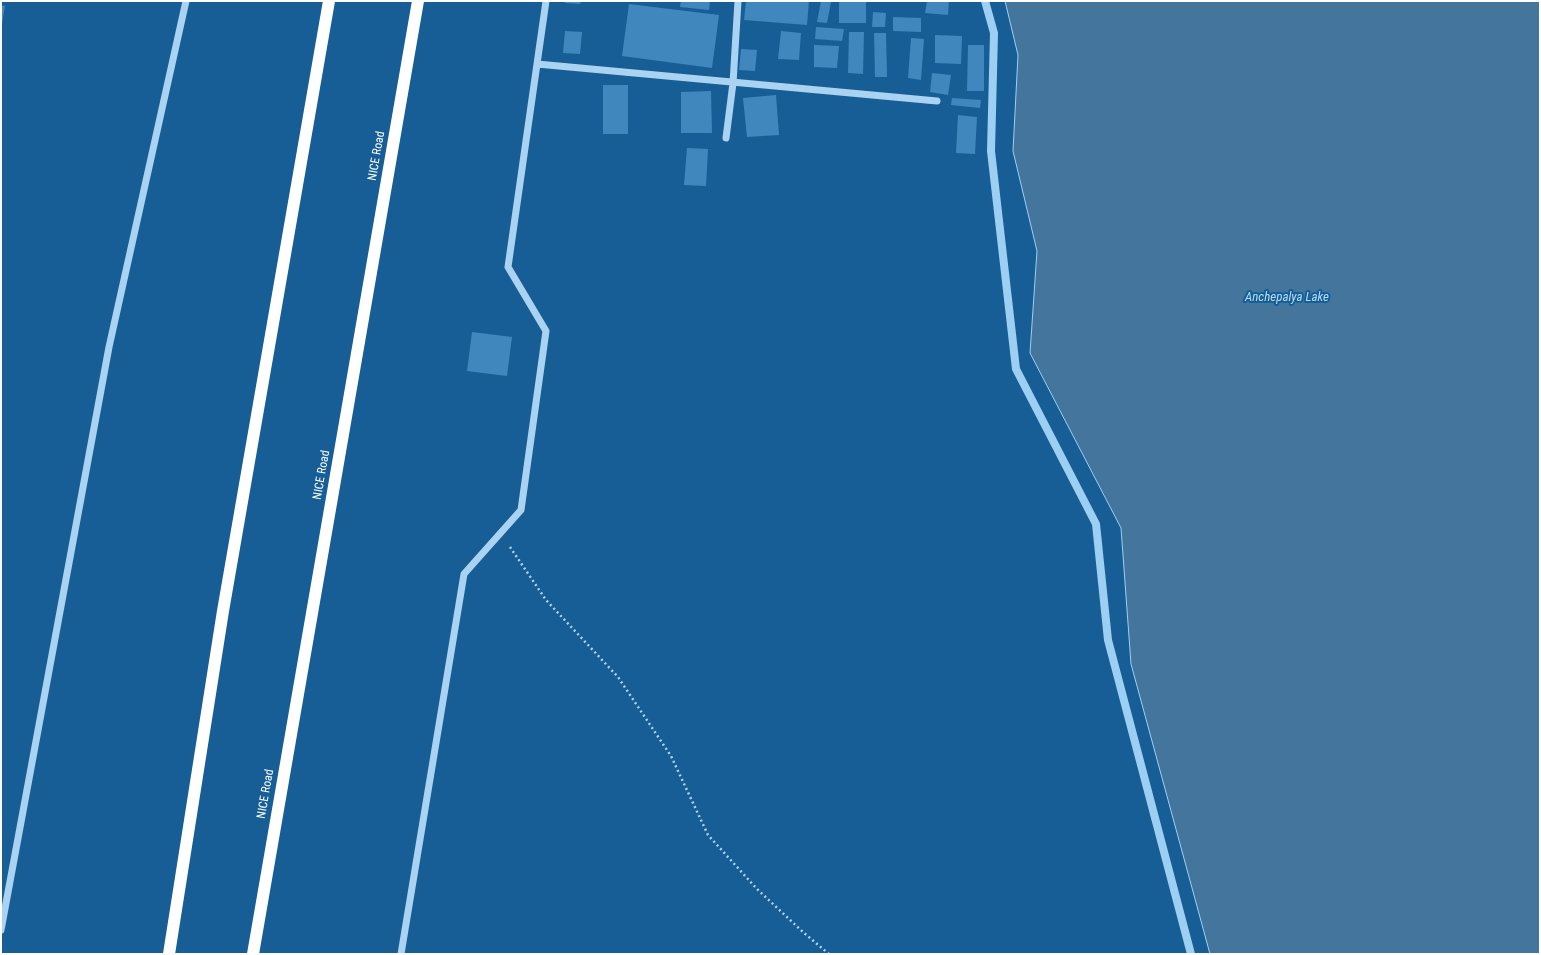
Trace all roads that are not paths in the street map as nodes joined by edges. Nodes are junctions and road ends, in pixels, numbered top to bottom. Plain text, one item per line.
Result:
1 (186, 1) edge
2 (329, 1) edge
3 (418, 1) edge
4 (546, 1) edge
5 (738, 1) edge
6 (537, 64) junction
7 (733, 83) junction
8 (937, 101) dead end
9 (726, 138) dead end
10 (1, 930) edge
11 (170, 954) edge
12 (253, 954) edge
13 (401, 954) edge

1 - 10 street
2 - 11 highway
3 - 12 highway, NICE Road
4 - 6 street
5 - 7 street
6 - 7 street
6 - 13 street
7 - 8 street
7 - 9 street

